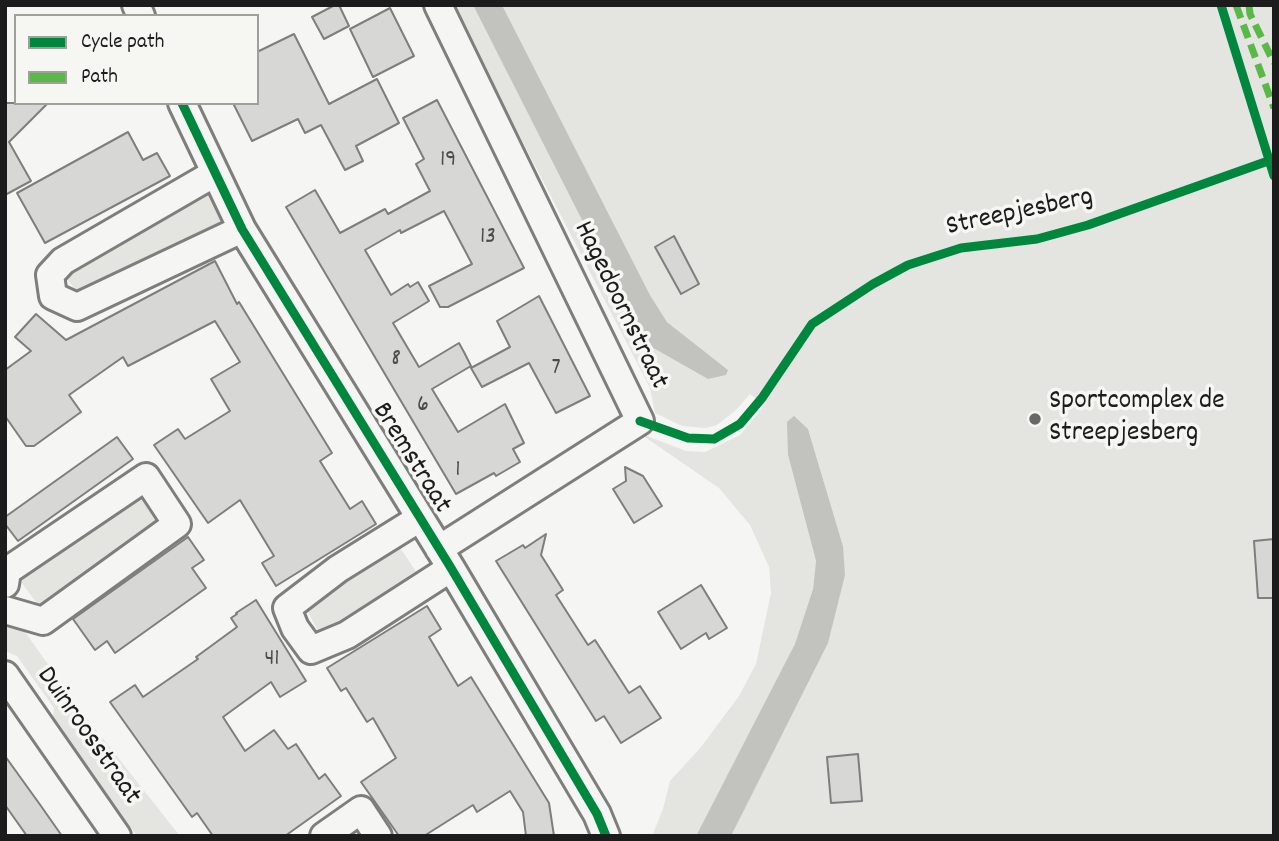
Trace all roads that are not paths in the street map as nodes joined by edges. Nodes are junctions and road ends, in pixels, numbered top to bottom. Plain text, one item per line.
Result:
1 (438, 5) edge
2 (183, 105) edge
3 (215, 173) junction
4 (242, 229) junction
5 (420, 518) junction
6 (445, 558) junction
7 (5, 584) edge
8 (5, 610) edge
9 (5, 675) edge
10 (117, 836) edge
11 (324, 836) edge
12 (378, 836) edge
13 (606, 836) edge

1 - 6 street, Hagedoornstraat
2 - 3 street, Bremstraat
3 - 4 street, Bremstraat
3 - 4 street
4 - 5 street, Bremstraat
5 - 6 street, Bremstraat
5 - 6 street, Bremstraat
6 - 13 street, Bremstraat
7 - 8 street
9 - 10 street, Duinroosstraat
11 - 12 street

